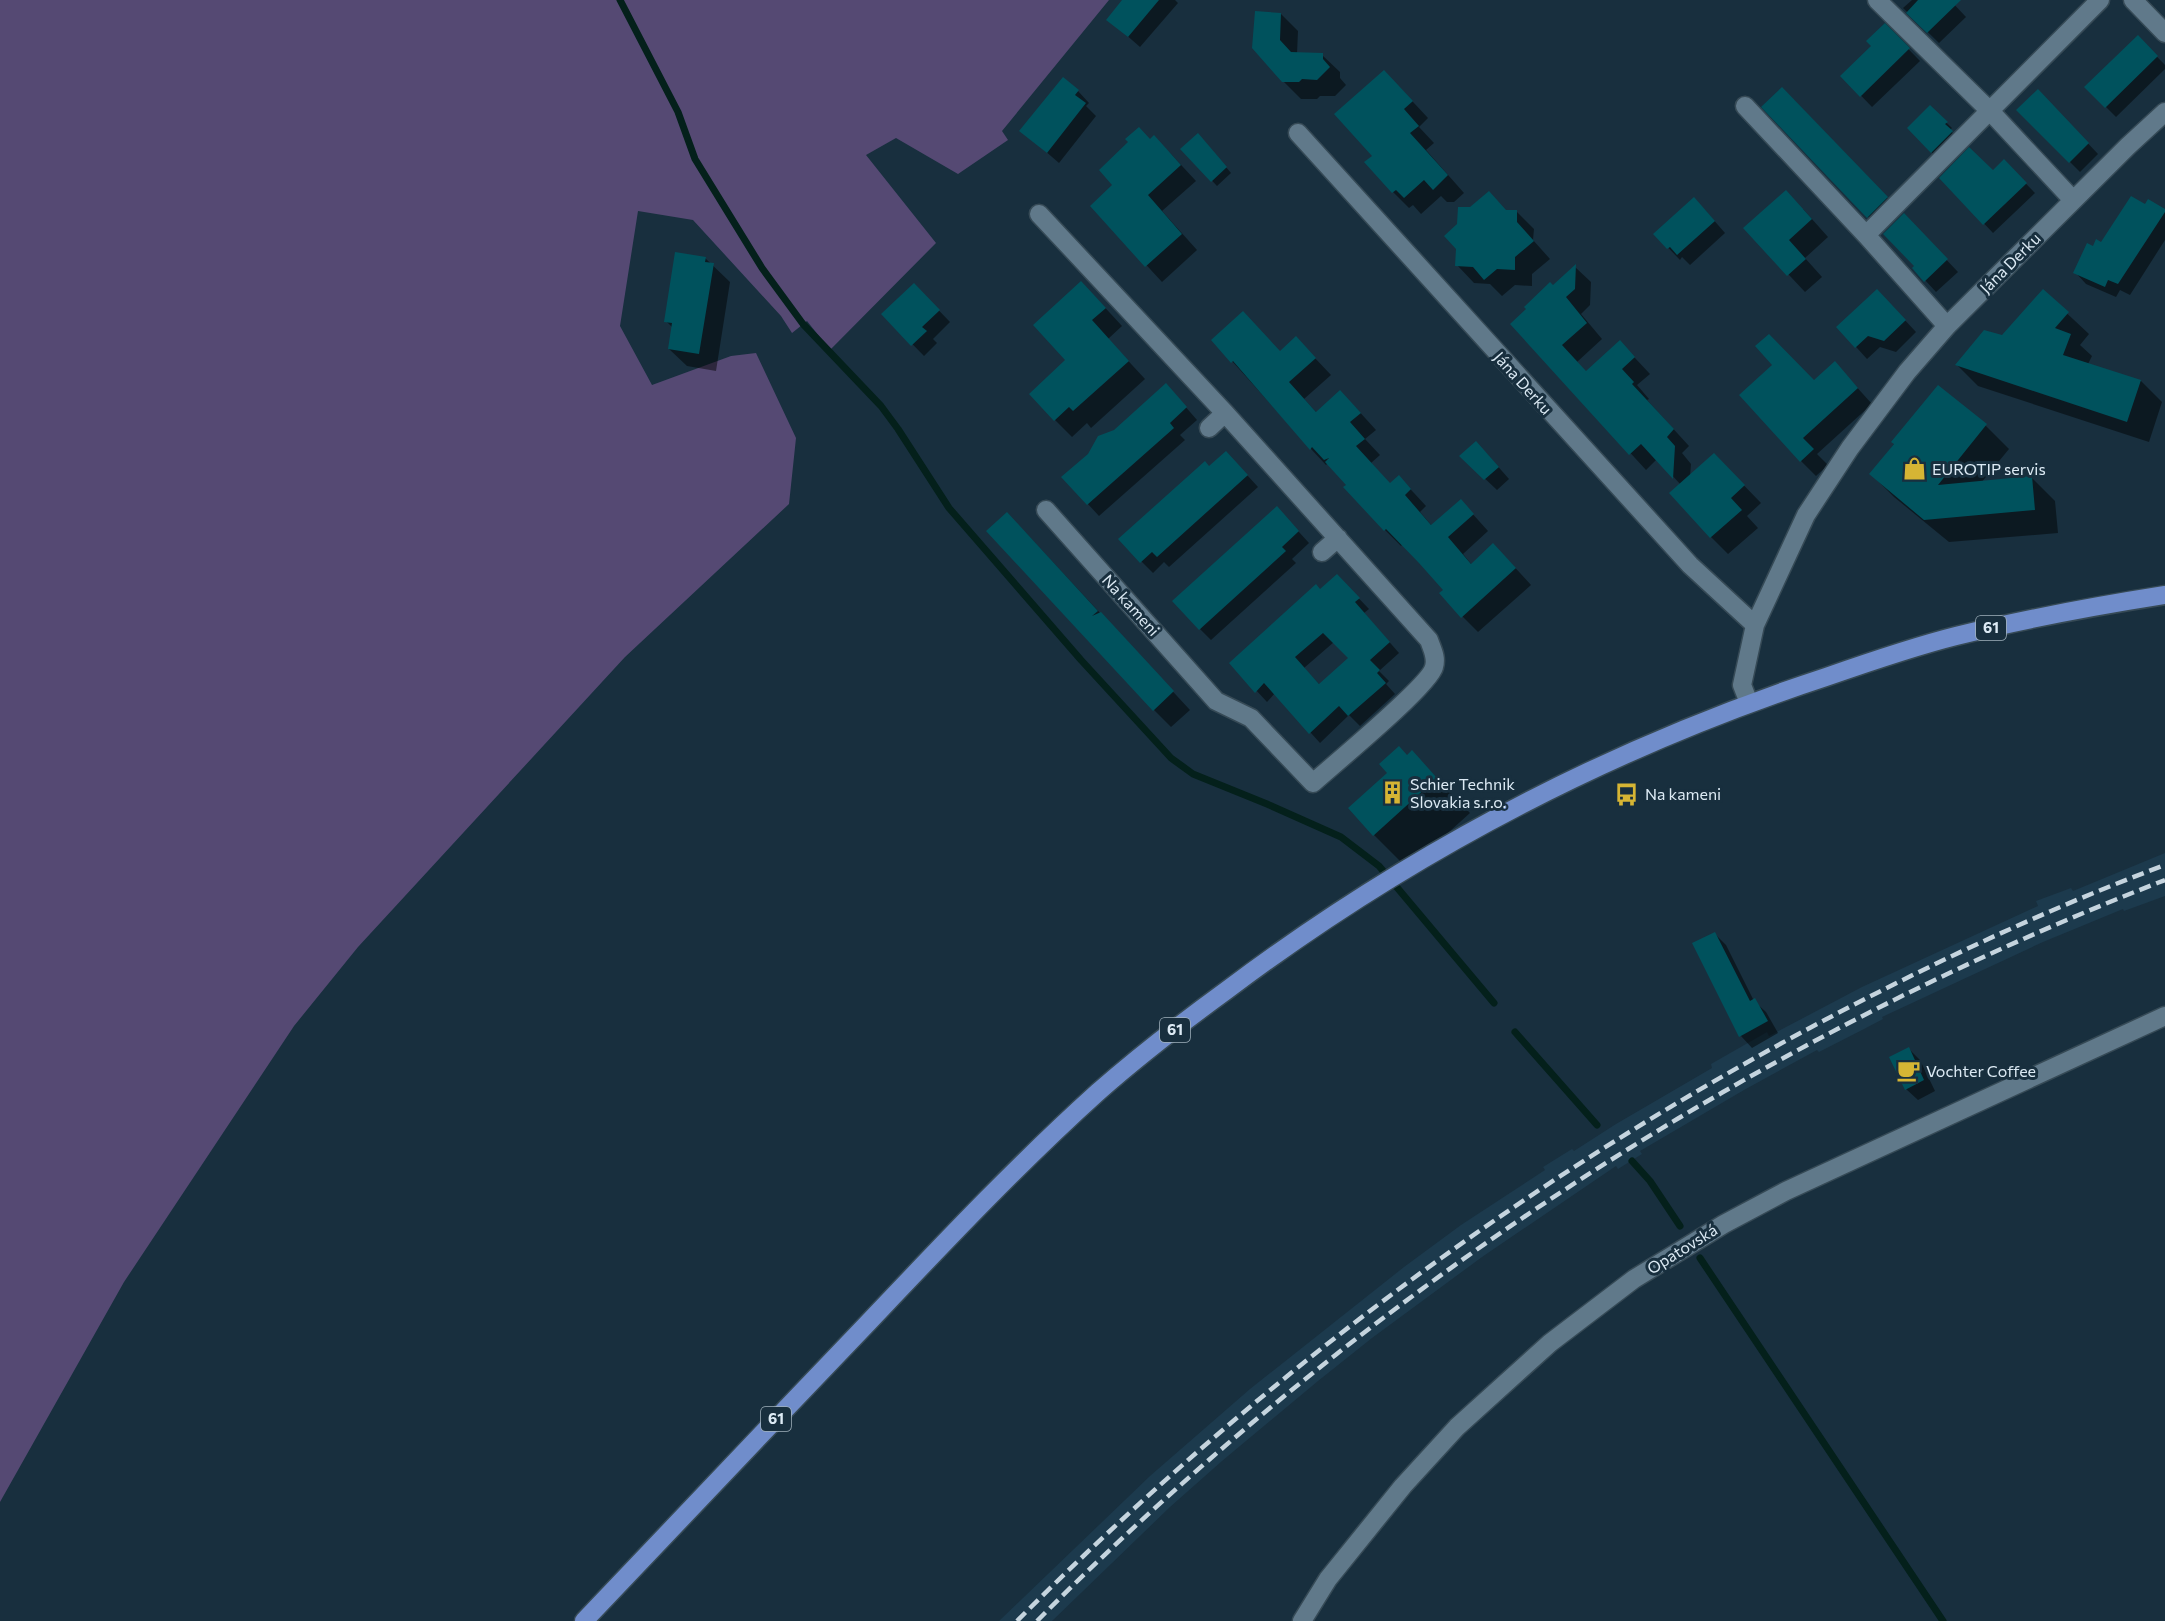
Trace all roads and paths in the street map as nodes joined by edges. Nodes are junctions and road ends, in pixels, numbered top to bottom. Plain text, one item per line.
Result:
1 (1877, 0) edge
2 (2100, 0) edge
3 (2133, 0) edge
4 (2165, 33) edge
5 (1745, 106) dead end
6 (1990, 111) junction
7 (2165, 112) edge
8 (1298, 133) dead end
9 (2073, 200) junction
10 (1039, 214) dead end
11 (1866, 235) junction
12 (1947, 326) junction
13 (1225, 413) junction
14 (1209, 428) dead end
15 (1046, 510) dead end
16 (1338, 538) junction
17 (1322, 552) dead end
18 (2165, 595) edge
19 (1755, 625) junction
20 (1749, 703) junction
21 (2165, 1016) edge
22 (584, 1621) edge
23 (1302, 1621) edge

1 - 6 street
2 - 6 street
3 - 4 street
5 - 11 street
6 - 9 street
6 - 11 street
7 - 9 street, Jána Derku
8 - 19 street, Jána Derku
9 - 12 street, Jána Derku
10 - 13 street
11 - 12 street
12 - 19 street, Jána Derku
13 - 14 street
13 - 16 street
15 - 16 street, Na kameni
16 - 17 street
18 - 20 main road, 61
19 - 20 street, Jána Derku
20 - 22 main road, 61
21 - 23 street, Opatovská

